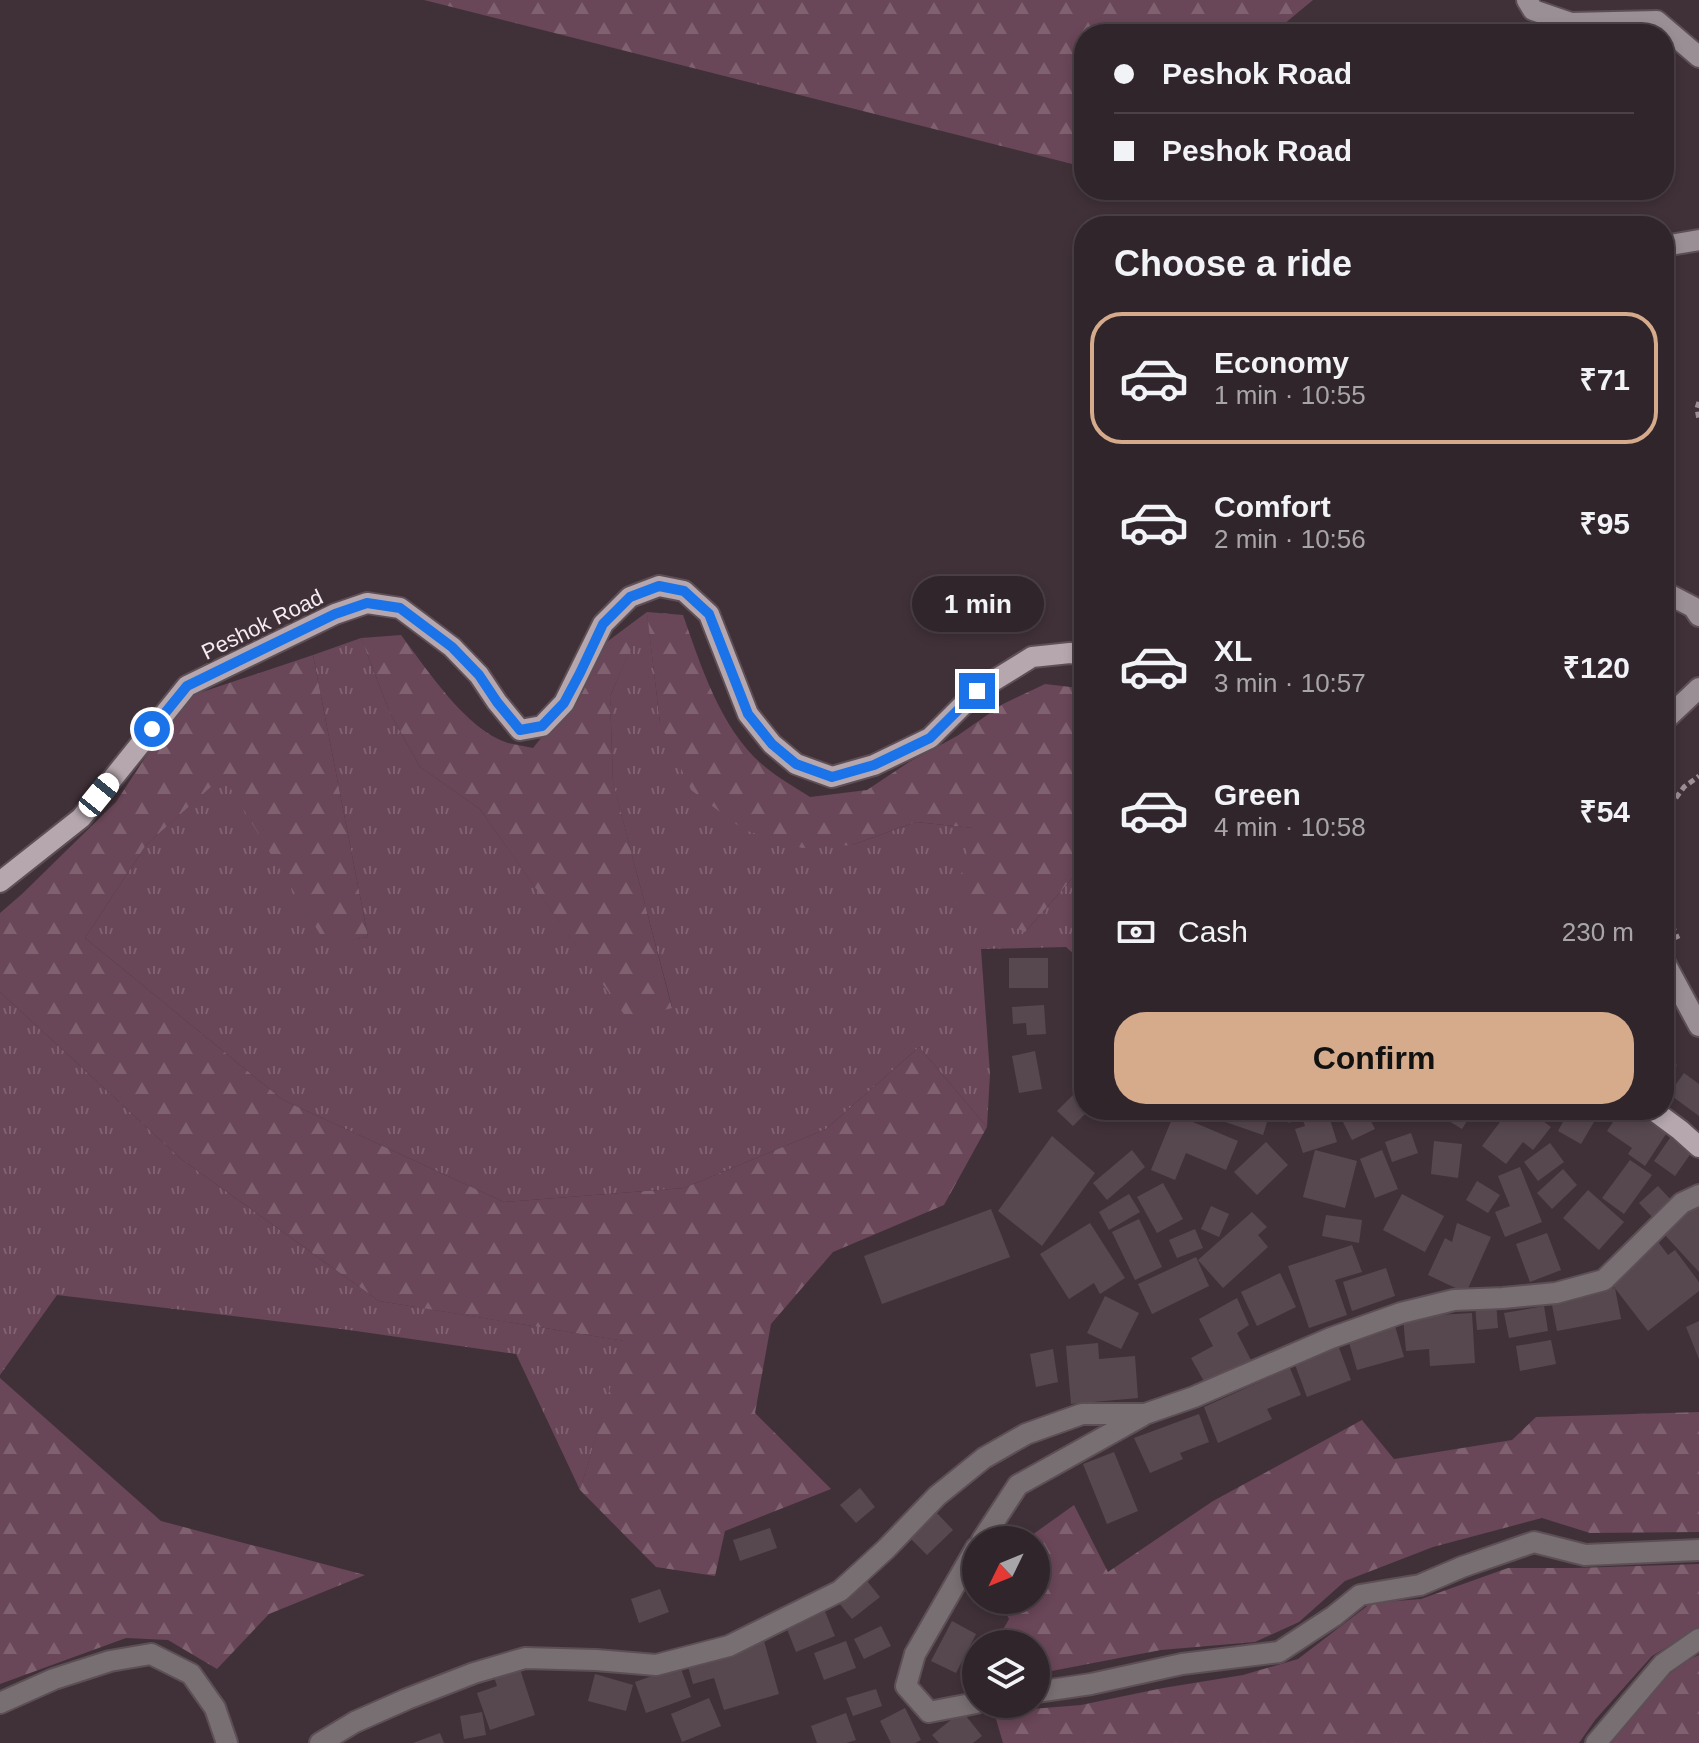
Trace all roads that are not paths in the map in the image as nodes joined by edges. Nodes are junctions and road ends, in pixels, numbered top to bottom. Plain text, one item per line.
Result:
1 (1527, 0) edge
2 (1660, 24) edge
3 (1674, 36) edge
4 (1699, 57) edge
5 (1699, 240) edge
6 (1674, 244) edge
7 (1674, 597) edge
8 (1699, 616) edge
9 (1074, 654) edge
10 (1699, 688) edge
11 (1674, 712) edge
12 (0, 882) edge
13 (1674, 980) edge
14 (1699, 1026) edge
15 (1666, 1120) edge
16 (1699, 1147) edge
17 (1699, 1195) edge
18 (1145, 1414) junction
19 (991, 1526) edge
20 (1699, 1550) edge
21 (962, 1572) edge
22 (1699, 1639) edge
23 (1050, 1690) edge
24 (0, 1703) edge
25 (962, 1706) edge
26 (227, 1743) edge
27 (320, 1743) edge
28 (1596, 1743) edge

1 - 2 main road
3 - 4 main road
5 - 6 main road
7 - 8 main road
9 - 12 main road, Peshok Road
10 - 11 main road
13 - 14 main road
15 - 16 main road
17 - 18 street
18 - 19 street
18 - 27 street
20 - 23 street
21 - 25 street
22 - 28 street
24 - 26 street

